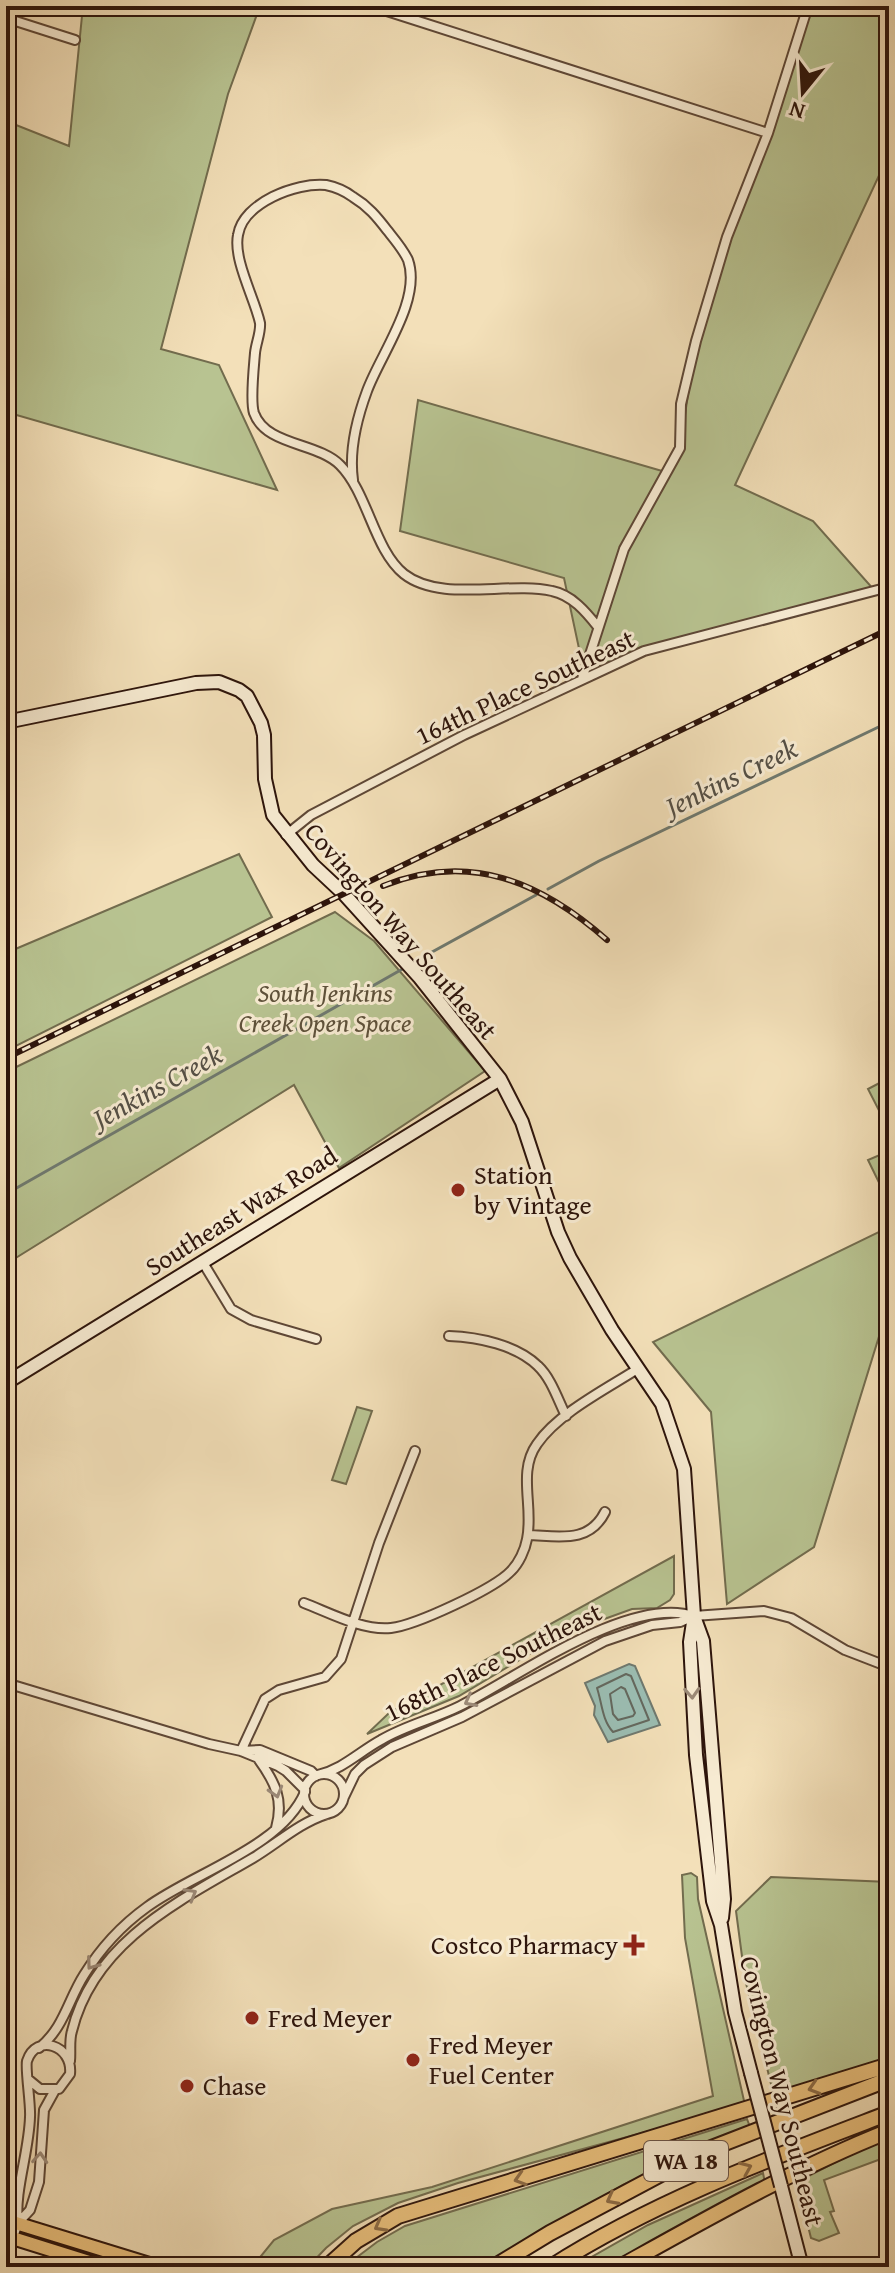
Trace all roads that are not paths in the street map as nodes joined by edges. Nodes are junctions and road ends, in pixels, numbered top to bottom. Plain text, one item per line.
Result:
1 (371, 6) edge
2 (808, 6) edge
3 (6, 18) edge
4 (75, 40) dead end
5 (768, 133) junction
6 (353, 480) junction
7 (889, 587) edge
8 (598, 627) junction
9 (582, 679) junction
10 (6, 722) edge
11 (286, 835) junction
12 (500, 1079) junction
13 (202, 1261) junction
14 (449, 1336) dead end
15 (316, 1339) dead end
16 (639, 1368) junction
17 (6, 1383) edge
18 (566, 1416) junction
19 (415, 1451) dead end
20 (605, 1512) dead end
21 (528, 1535) junction
22 (304, 1603) dead end
23 (694, 1616) junction
24 (352, 1621) junction
25 (889, 1667) edge
26 (6, 1683) edge
27 (241, 1751) junction
28 (696, 1755) junction
29 (258, 1759) junction
30 (317, 1776) junction
31 (305, 1791) junction
32 (344, 1797) junction
33 (717, 1811) junction
34 (327, 1814) junction
35 (276, 1829) junction
36 (721, 1925) junction
37 (39, 2048) junction
38 (70, 2061) junction
39 (889, 2065) edge
40 (889, 2079) edge
41 (29, 2080) junction
42 (55, 2090) junction
43 (889, 2113) edge
44 (889, 2131) edge
45 (12, 2222) edge
46 (9, 2236) edge
47 (6, 2257) edge
48 (105, 2267) edge
49 (159, 2267) edge
50 (327, 2267) edge
51 (494, 2267) edge
52 (551, 2267) edge
53 (620, 2267) edge
54 (802, 2267) edge

1 - 5 street
2 - 5 street
3 - 4 street
5 - 8 street
6 - 6 street
6 - 8 street
7 - 9 street, 164th Place Southeast
8 - 9 street
9 - 11 street, 164th Place Southeast
10 - 11 street, Covington Way Southeast
11 - 12 street, Covington Way Southeast
12 - 13 street, Southeast Wax Road
12 - 16 street, Covington Way Southeast
13 - 15 street
13 - 17 street, Southeast Wax Road
14 - 18 street
16 - 18 street
16 - 23 street, Covington Way Southeast
18 - 21 street
19 - 24 street
20 - 21 street
21 - 24 street
22 - 24 street
23 - 25 street, 168th Place Southeast
23 -> 28 street, Covington Way Southeast
23 -> 30 street, 168th Place Southeast
23 - 32 street, 168th Place Southeast
23 - 33 street, Covington Way Southeast
24 - 27 street
26 - 27 street
27 - 29 street
27 - 30 street
28 - 33 street
28 - 36 street, Covington Way Southeast
29 - 31 street
29 -> 35 street
30 - 31 street
30 - 32 street
31 - 34 street
31 - 35 street
32 - 34 street
33 - 36 street, Covington Way Southeast
38 -> 34 street
35 -> 37 street
36 - 54 street, Covington Way Southeast, bridge
37 - 38 street
37 - 41 street
38 - 42 street
39 -> 50 highway
40 -> 51 highway, WA 18
41 - 42 street
41 - 45 street
45 -> 42 street
52 -> 43 highway, WA 18
44 - 53 highway
45 - 46 street
45 - 49 main road
46 - 47 street
46 - 48 main road

